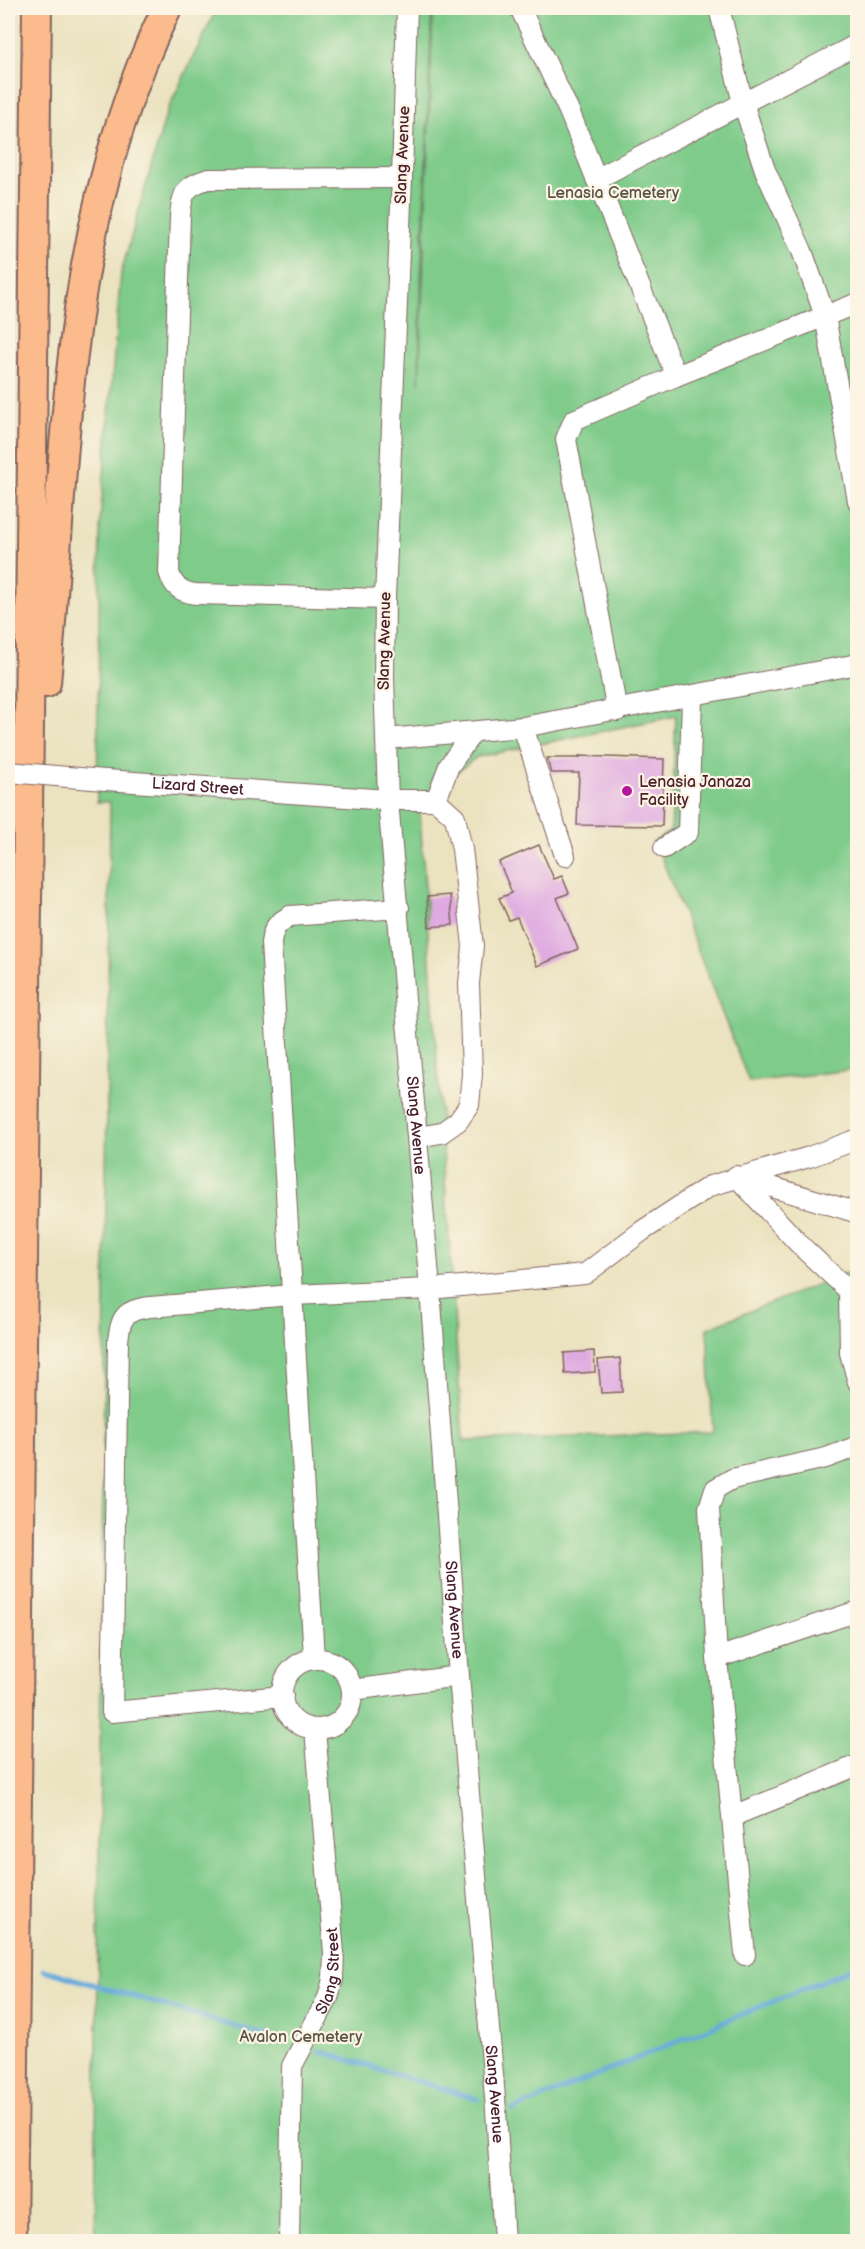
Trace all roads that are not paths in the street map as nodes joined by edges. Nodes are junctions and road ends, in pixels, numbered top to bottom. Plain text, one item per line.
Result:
1 (37, 8) edge
2 (167, 8) edge
3 (407, 8) edge
4 (520, 8) edge
5 (719, 8) edge
6 (858, 44) edge
7 (743, 103) junction
8 (402, 178) junction
9 (596, 179) junction
10 (858, 303) edge
11 (825, 316) junction
12 (676, 376) junction
13 (858, 501) edge
14 (385, 600) junction
15 (858, 663) edge
16 (692, 697) junction
17 (617, 711) junction
18 (523, 728) junction
19 (472, 733) junction
20 (386, 739) junction
21 (8, 772) edge
22 (388, 800) junction
23 (436, 800) junction
24 (664, 848) dead end
25 (565, 856) dead end
26 (26, 895) junction
27 (399, 908) junction
28 (418, 1137) junction
29 (858, 1139) edge
30 (736, 1176) junction
31 (858, 1213) edge
32 (430, 1289) junction
33 (292, 1295) junction
34 (858, 1382) edge
35 (858, 1446) edge
36 (858, 1611) edge
37 (314, 1658) junction
38 (717, 1658) junction
39 (459, 1676) junction
40 (352, 1690) junction
41 (283, 1696) junction
42 (315, 1729) junction
43 (858, 1765) edge
44 (733, 1816) junction
45 (745, 1955) dead end
46 (12, 2241) edge
47 (288, 2241) edge
48 (504, 2241) edge

1 - 26 highway
2 - 26 highway
3 - 8 lane, Slang Avenue
4 - 9 lane
5 - 7 lane
6 - 7 lane
7 - 9 lane
7 - 11 lane
8 - 14 lane, Slang Avenue
8 - 14 lane
9 - 12 lane
10 - 11 lane
11 - 12 lane
11 - 13 lane
12 - 17 lane
14 - 20 lane, Slang Avenue
15 - 16 lane
16 - 17 lane
16 - 24 lane
17 - 18 lane
18 - 19 lane
18 - 25 lane
19 - 20 lane
19 - 23 lane
20 - 22 lane, Slang Avenue
21 - 22 lane, Lizard Street, bridge
22 - 23 lane, Lizard Street
22 - 27 lane, Slang Avenue
23 - 28 lane
26 - 46 highway
27 - 28 lane, Slang Avenue
27 - 33 lane
28 - 32 lane, Slang Avenue
29 - 30 lane
30 - 31 lane
30 - 32 lane
30 - 34 lane
32 - 33 lane
32 - 39 lane, Slang Avenue
33 - 37 lane
33 - 41 lane
35 - 38 lane
36 - 38 lane
37 - 40 lane
37 - 41 lane
38 - 44 lane
39 - 40 lane
39 - 48 lane, Slang Avenue
40 - 42 lane
41 - 42 lane
42 - 47 lane, Slang Street
43 - 44 lane
44 - 45 lane

